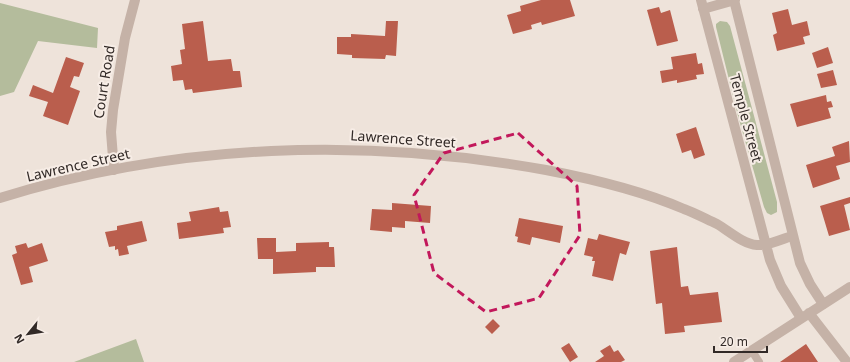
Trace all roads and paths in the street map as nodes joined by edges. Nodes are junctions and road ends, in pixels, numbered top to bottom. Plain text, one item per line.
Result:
1 (136, 0) edge
2 (734, 0) edge
3 (702, 4) edge
4 (114, 170) junction
5 (0, 198) edge
6 (792, 236) junction
7 (766, 244) junction
8 (850, 287) edge
9 (823, 304) junction
10 (806, 316) junction
11 (752, 350) junction
12 (734, 362) edge
13 (759, 362) edge
14 (847, 362) edge

1 - 4 street, Court Road
2 - 3 street
2 - 6 street, Temple Street
3 - 7 street, Temple Street
4 - 5 street, Lawrence Street
4 - 7 street, Lawrence Street
6 - 7 street, Lawrence Street
6 - 9 street, Temple Street
7 - 10 street, Temple Street
8 - 9 street
9 - 10 street
10 - 11 street
10 - 14 street
11 - 12 street
11 - 13 lane

